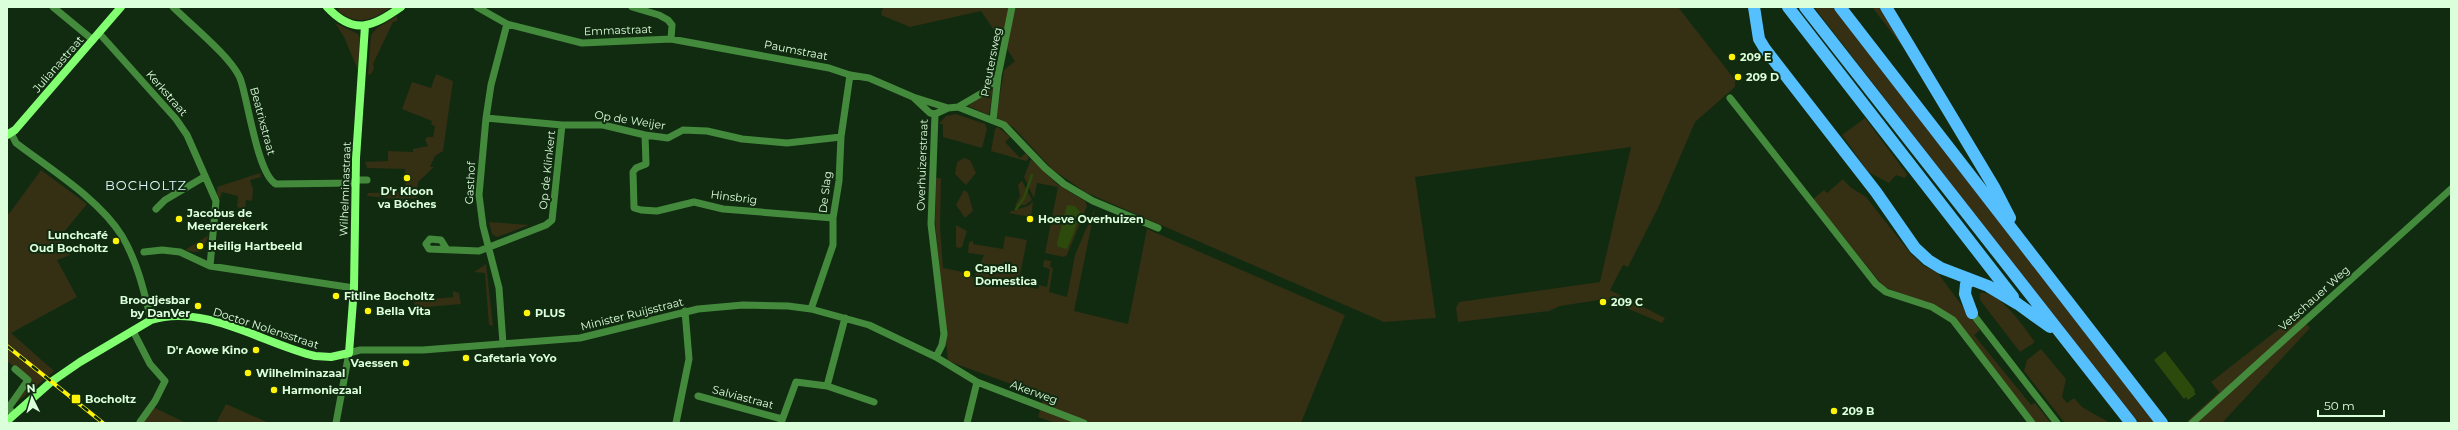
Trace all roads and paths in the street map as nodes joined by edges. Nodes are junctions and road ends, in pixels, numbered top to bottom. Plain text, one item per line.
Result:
1 (53, 7) edge
2 (121, 7) edge
3 (173, 7) edge
4 (327, 7) edge
5 (401, 7) edge
6 (477, 7) edge
7 (632, 7) edge
8 (1012, 7) edge
9 (1754, 7) edge
10 (1805, 7) edge
11 (1840, 7) edge
12 (1886, 7) edge
13 (1790, 9) edge
14 (507, 24) junction
15 (365, 26) junction
16 (96, 37) junction
17 (671, 39) junction
18 (850, 75) junction
19 (998, 76) junction
20 (913, 97) junction
21 (1730, 98) dead end
22 (958, 107) junction
23 (948, 108) junction
24 (935, 114) junction
25 (486, 118) junction
26 (993, 120) junction
27 (562, 125) junction
28 (9, 134) edge
29 (645, 135) junction
30 (841, 137) junction
31 (204, 177) junction
32 (367, 180) dead end
33 (356, 182) junction
34 (2451, 189) edge
35 (156, 209) dead end
36 (833, 218) junction
37 (1158, 228) dead end
38 (2024, 246) junction
39 (489, 247) junction
40 (446, 248) dead end
41 (144, 252) dead end
42 (210, 266) junction
43 (1972, 280) junction
44 (354, 288) junction
45 (2018, 304) junction
46 (811, 309) junction
47 (685, 311) junction
48 (1972, 312) joint
49 (845, 318) junction
50 (151, 320) junction
51 (133, 331) junction
52 (2062, 336) junction
53 (503, 344) junction
54 (349, 353) junction
55 (936, 357) junction
56 (15, 369) dead end
57 (977, 382) junction
58 (827, 386) junction
59 (698, 396) dead end
60 (874, 402) dead end
61 (10, 418) edge
62 (782, 421) edge
63 (140, 422) dead end
64 (338, 422) edge
65 (676, 423) edge
66 (967, 423) edge
67 (1084, 423) edge
68 (2032, 423) edge
69 (2057, 423) edge
70 (2131, 423) edge
71 (2162, 423) edge
72 (2192, 423) edge

1 - 16 street, Kerkstraat
2 - 16 street, Julianastraat
3 - 33 street, Beatrixstraat
4 - 15 street
5 - 15 street
6 - 14 street, Emmastraat
7 - 17 street
8 - 19 street, Preutersweg
9 - 43 highway
10 - 52 highway
11 - 38 highway
12 - 38 highway
13 - 45 highway
14 - 17 street, Emmastraat
14 - 25 street, Gasthof
15 - 33 street, Wilhelminastraat
16 - 28 street, Julianastraat
16 - 31 street, Kerkstraat
17 - 18 street, Paumstraat
18 - 20 street, Paumstraat
18 - 30 street, De Slag
19 - 22 street
19 - 26 street, Preutersweg
20 - 23 street, Paumstraat
20 - 24 street, Paumstraat
21 - 68 street
22 - 23 street, Overhuizerstraat
22 - 26 street, Overhuizerstraat
23 - 24 street, Overhuizerstraat
24 - 55 street, Overhuizerstraat
25 - 27 street, Op de Weijer
25 - 39 street, Gasthof
26 - 37 street, Overhuizerstraat
27 - 29 street, Op de Weijer
27 - 39 street, Op de Klinkert
28 - 50 street
29 - 30 street, Op de Weijer
29 - 36 street, Hinsbrig
30 - 36 street, De Slag
31 - 35 street
31 - 42 street, Kerkstraat
32 - 33 street
33 - 44 street, Wilhelminastraat
34 - 72 street, Vetschauer Weg
36 - 46 street, De Slag
38 - 71 highway
39 - 40 street
39 - 53 street, Gasthof
41 - 42 street
42 - 44 street
43 - 45 highway
43 - 48 highway
44 - 54 street, Wilhelminastraat
45 - 52 highway
46 - 47 street, Minister Ruijsstraat
46 - 49 street, Minister Ruijsstraat
47 - 53 street, Minister Ruijsstraat
47 - 65 street
48 - 69 street
49 - 55 street, Minister Ruijsstraat
49 - 58 street
50 - 51 street, Doctor Nolensstraat
50 - 54 street, Doctor Nolensstraat
51 - 61 street, Doctor Nolensstraat
51 - 63 street
52 - 70 highway
53 - 54 street, Minister Ruijsstraat
54 - 64 street
55 - 57 street, Minister Ruijsstraat
56 - 61 street
57 - 66 street
57 - 67 street, Akerweg
58 - 60 street
58 - 62 street
59 - 62 street, Salviastraat

